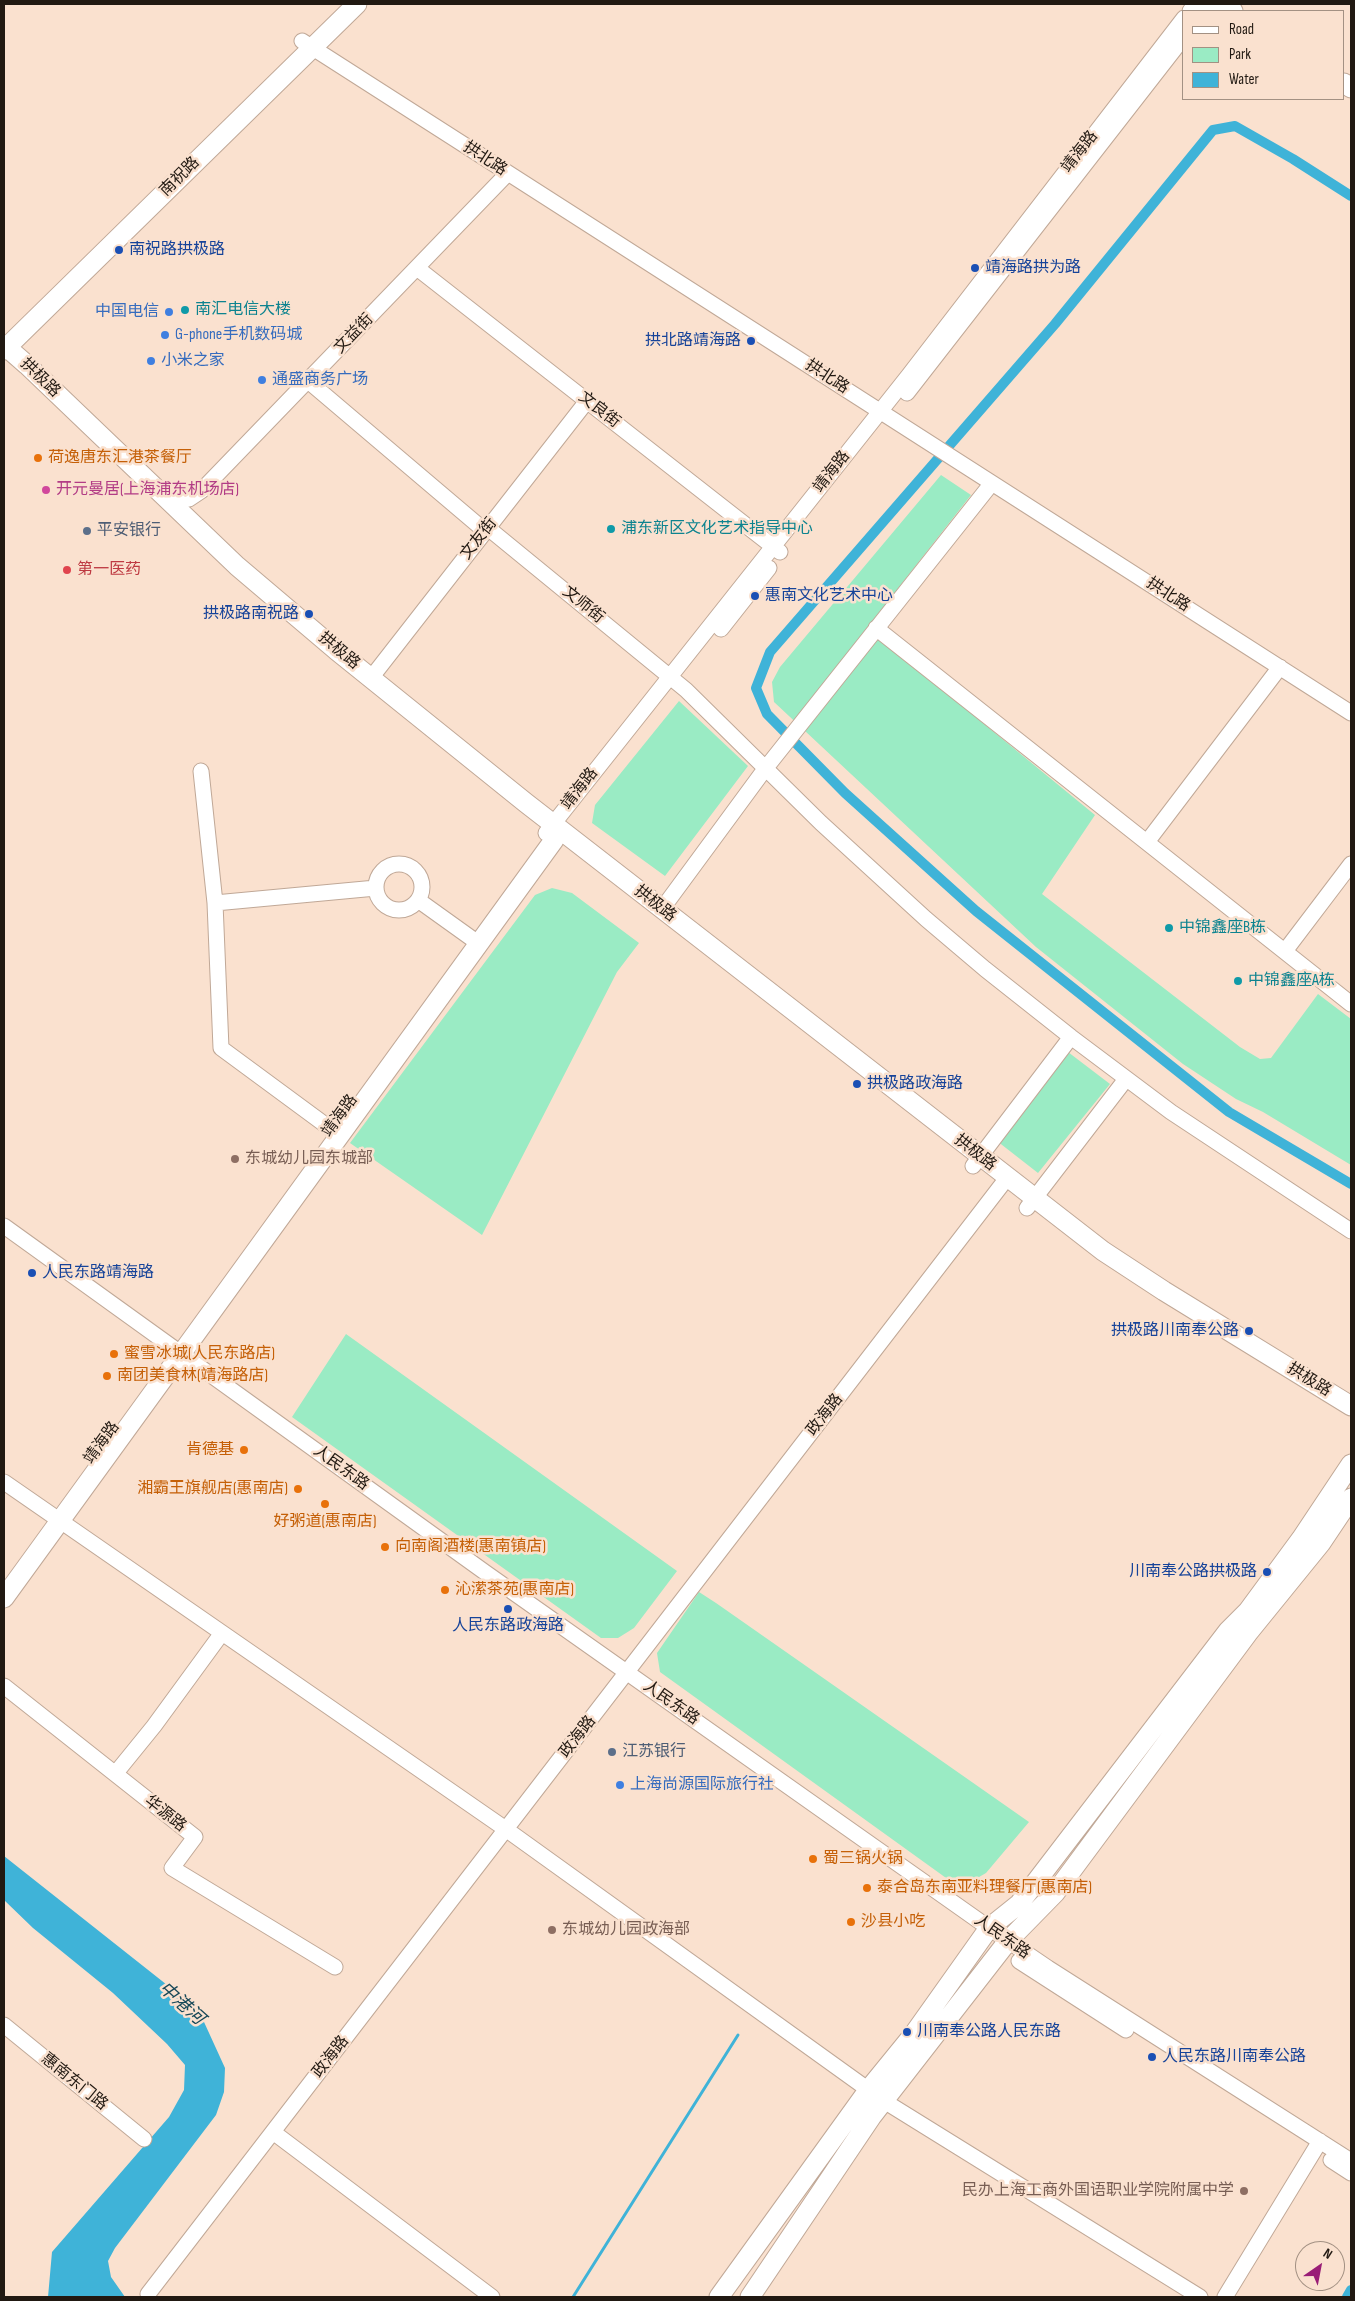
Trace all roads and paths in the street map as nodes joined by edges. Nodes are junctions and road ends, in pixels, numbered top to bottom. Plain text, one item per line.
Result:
1 (339, 4) edge
2 (357, 4) edge
3 (1182, 21) edge
4 (1182, 40) edge
5 (307, 45) junction
6 (508, 173) junction
7 (416, 268) junction
8 (4, 347) edge
9 (307, 380) junction
10 (587, 401) junction
11 (884, 414) junction
12 (992, 483) junction
13 (171, 504) junction
14 (487, 529) junction
15 (777, 549) junction
16 (876, 628) junction
17 (1280, 667) junction
18 (370, 678) junction
19 (674, 680) junction
20 (1351, 712) edge
21 (765, 768) junction
22 (201, 771) dead end
23 (554, 832) junction
24 (1147, 842) junction
25 (1351, 864) edge
26 (376, 888) junction
27 (418, 900) junction
28 (215, 903) junction
29 (662, 909) junction
30 (474, 940) junction
31 (1285, 951) junction
32 (1351, 1004) edge
33 (1071, 1037) junction
34 (1126, 1079) junction
35 (334, 1132) junction
36 (976, 1162) junction
37 (1004, 1183) junction
38 (1031, 1204) junction
39 (4, 1226) edge
40 (1351, 1231) edge
41 (4, 1238) edge
42 (173, 1354) junction
43 (1351, 1406) edge
44 (1351, 1420) edge
45 (1351, 1464) edge
46 (4, 1482) edge
47 (1351, 1498) edge
48 (55, 1518) junction
49 (4, 1581) edge
50 (4, 1598) edge
51 (222, 1633) junction
52 (624, 1677) junction
53 (4, 1686) edge
54 (115, 1774) junction
55 (508, 1830) junction
56 (986, 1932) junction
57 (1005, 1946) junction
58 (335, 1967) dead end
59 (4, 2025) edge
60 (876, 2095) junction
61 (273, 2132) junction
62 (144, 2139) dead end
63 (1317, 2145) junction
64 (1351, 2161) edge
65 (1351, 2173) edge
66 (148, 2294) dead end
67 (492, 2297) edge
68 (720, 2297) edge
69 (750, 2297) edge
70 (1200, 2297) edge
71 (1225, 2297) edge

1 - 5 main road, 南祝路
2 - 5 main road, 南祝路
3 - 11 street, 靖海路
4 - 11 street, 靖海路
5 - 6 street, 拱北路
5 - 8 main road, 南祝路
6 - 7 street, 文益街
6 - 11 street, 拱北路
7 - 9 street, 文益街
7 - 10 street, 文良街
8 - 13 main road, 拱极路
8 - 23 main road, 拱极路
9 - 13 street, 文益街
9 - 14 street, 文师街
10 - 14 street, 文友街
10 - 15 street, 文良街
11 - 12 street, 拱北路
11 - 15 street, 靖海路
12 - 16 street
12 - 17 street, 拱北路
13 - 18 main road, 拱极路
14 - 18 street, 文友街
14 - 19 street, 文师街
15 - 19 street, 靖海路
16 - 21 street
16 - 24 street
17 - 20 street, 拱北路
17 - 24 street
18 - 23 main road, 拱极路
19 - 21 street, 文师街
19 - 23 street, 靖海路
21 - 29 street
21 - 33 street, 文师街
22 - 28 street
23 - 29 main road, 拱极路
23 - 30 main road, 靖海路
23 - 36 main road, 拱极路
24 - 31 street
25 - 31 street
26 - 27 street
26 - 27 street
26 - 28 street
27 - 30 street
28 - 35 street
29 - 36 main road, 拱极路
30 - 35 main road, 靖海路
31 - 32 street
33 - 34 street, 文师街
33 - 36 street
34 - 38 street
34 - 40 street, 文师街
35 - 42 main road, 靖海路
36 - 37 main road, 拱极路
37 - 38 main road, 拱极路
37 - 52 street, 政海路
38 - 43 main road, 拱极路
38 - 44 main road, 拱极路
39 - 42 street, 人民东路
41 - 42 street, 人民东路
42 - 48 main road, 靖海路
42 - 52 street, 人民东路
45 - 56 main road
46 - 48 street
47 - 57 main road
48 - 49 main road, 靖海路
48 - 50 main road, 靖海路
48 - 51 street
51 - 54 street
51 - 55 street
52 - 55 street, 政海路
52 - 56 street, 人民东路
53 - 54 street, 华源路
54 - 58 street, 华源路
55 - 60 street
55 - 61 street, 政海路
56 - 57 street, 人民东路
56 - 60 main road
57 - 60 main road
57 - 63 street, 人民东路
59 - 62 street, 惠南东门路
60 - 68 main road
60 - 69 main road
60 - 70 street
61 - 66 street, 政海路
61 - 67 street
63 - 64 street, 人民东路
63 - 65 street, 人民东路
63 - 71 street

